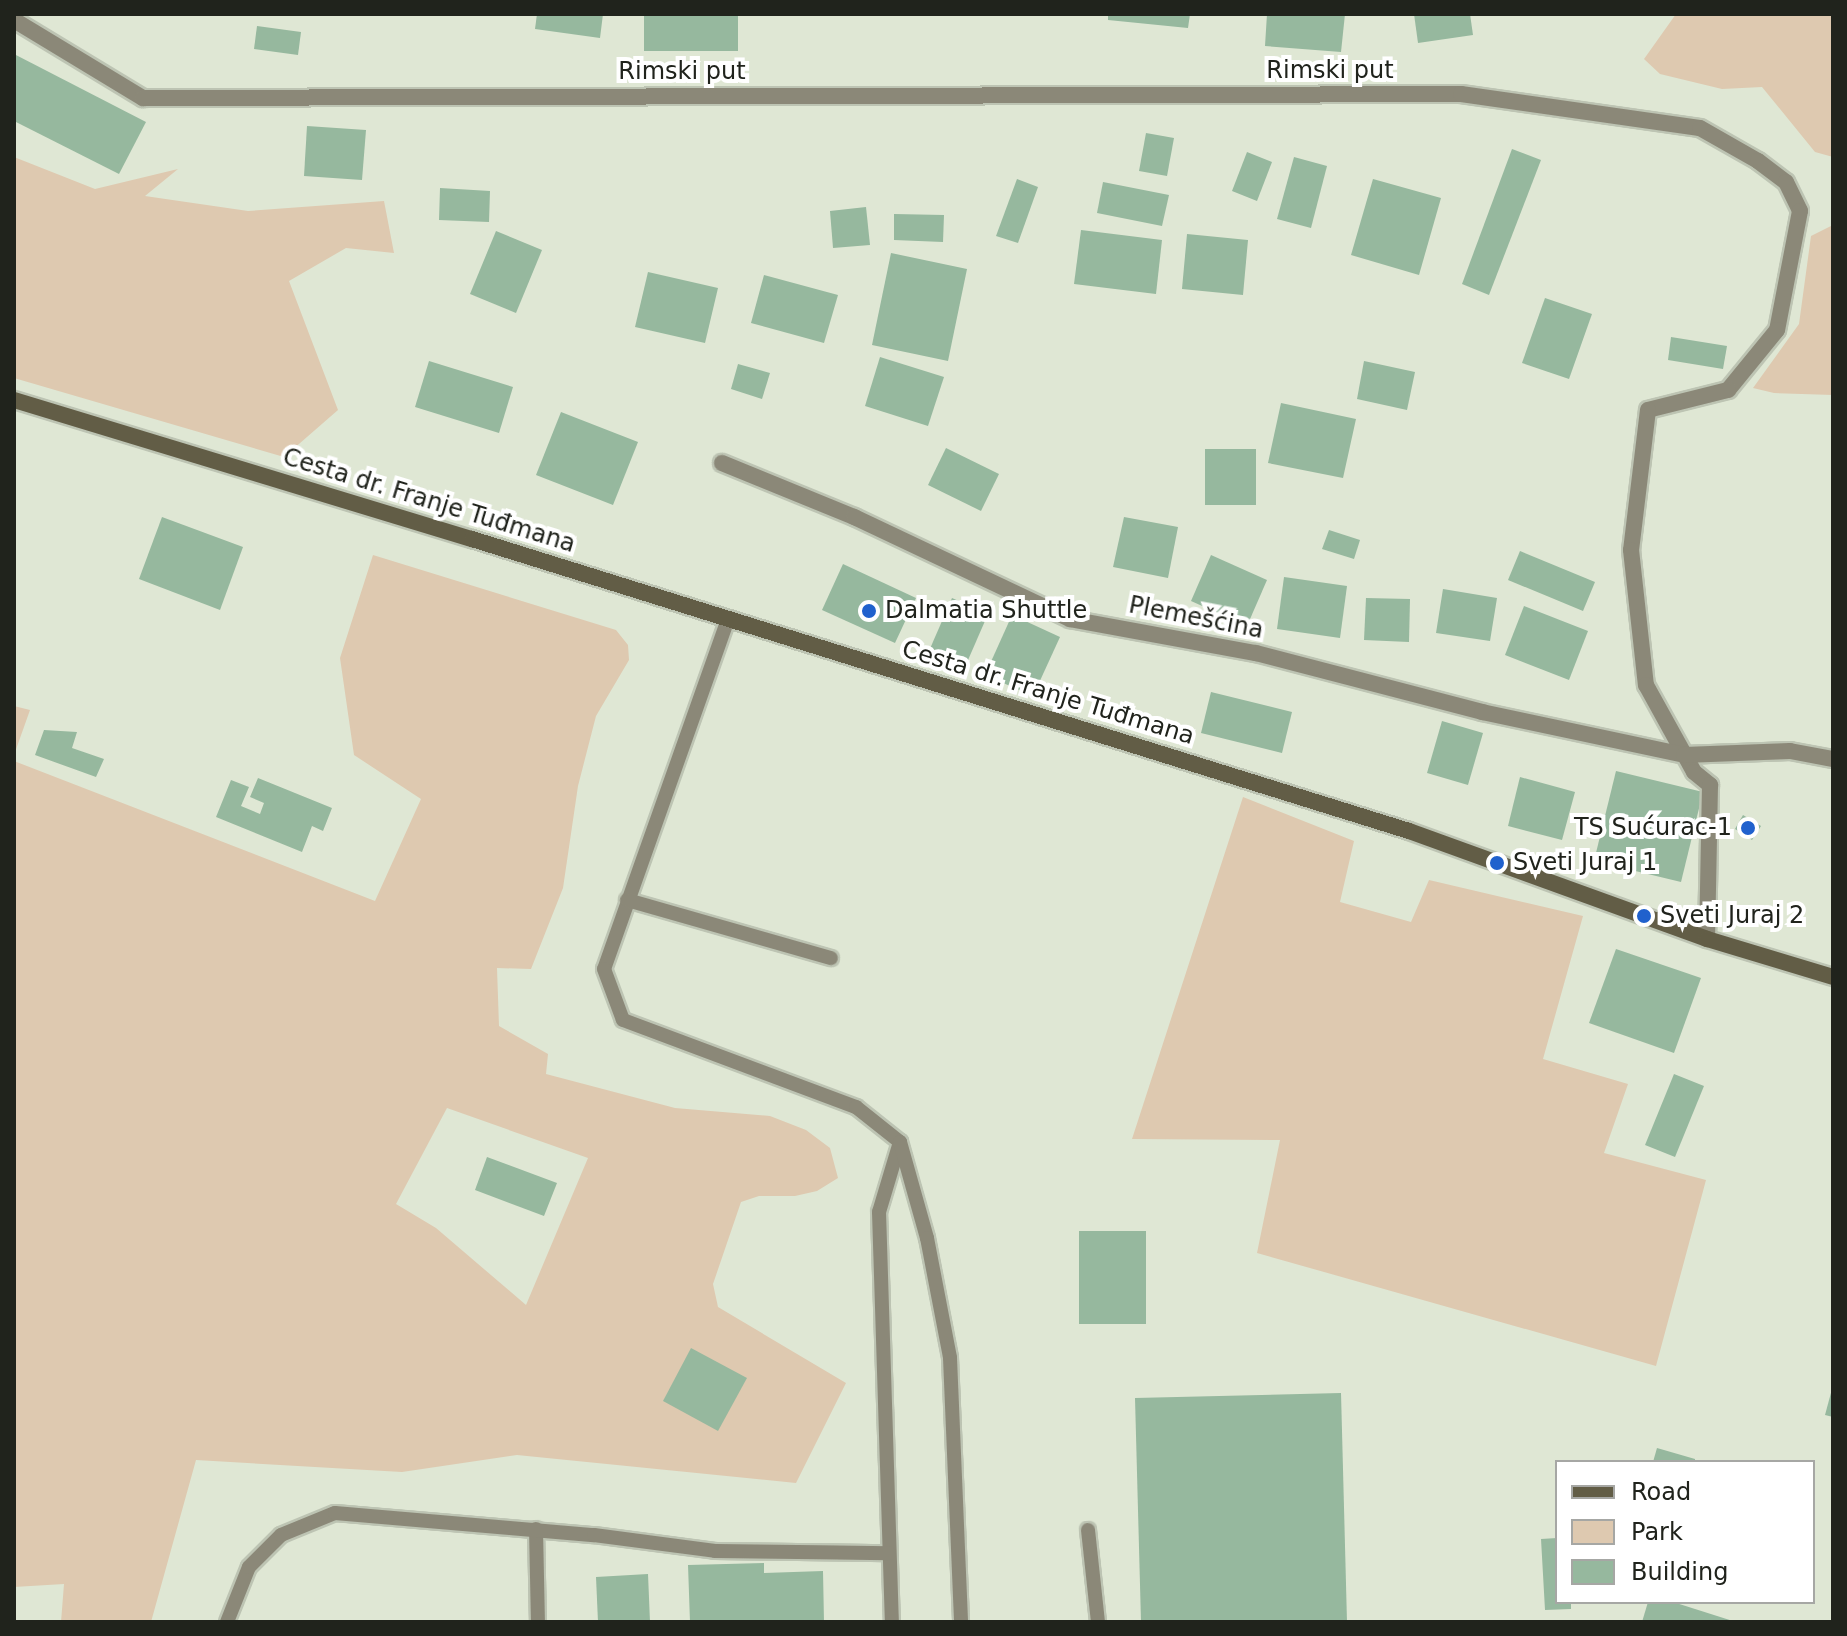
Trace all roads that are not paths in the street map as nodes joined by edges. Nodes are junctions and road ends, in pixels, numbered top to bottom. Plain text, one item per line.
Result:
1 (14, 20) edge
2 (14, 400) edge
3 (722, 463) dead end
4 (728, 619) junction
5 (1684, 755) junction
6 (1833, 759) edge
7 (627, 900) junction
8 (1707, 939) junction
9 (831, 958) dead end
10 (1833, 977) edge
11 (900, 1142) junction
12 (536, 1529) junction
13 (1088, 1530) dead end
14 (889, 1553) junction
15 (227, 1622) edge
16 (538, 1622) edge
17 (892, 1622) edge
18 (961, 1622) edge
19 (1098, 1622) edge

1 - 5 street, Rimski put
2 - 4 main road, Cesta dr. Franje Tuđmana
3 - 5 street, Plemešćina
4 - 7 lane
4 - 8 main road, Cesta dr. Franje Tuđmana
5 - 6 street, Plemešćina
5 - 8 street, Rimski put
7 - 9 lane
7 - 11 lane
8 - 10 main road, Cesta dr. Franje Tuđmana
11 - 14 lane
11 - 18 lane
12 - 14 lane
12 - 15 lane
12 - 16 lane
13 - 19 lane
14 - 17 lane

